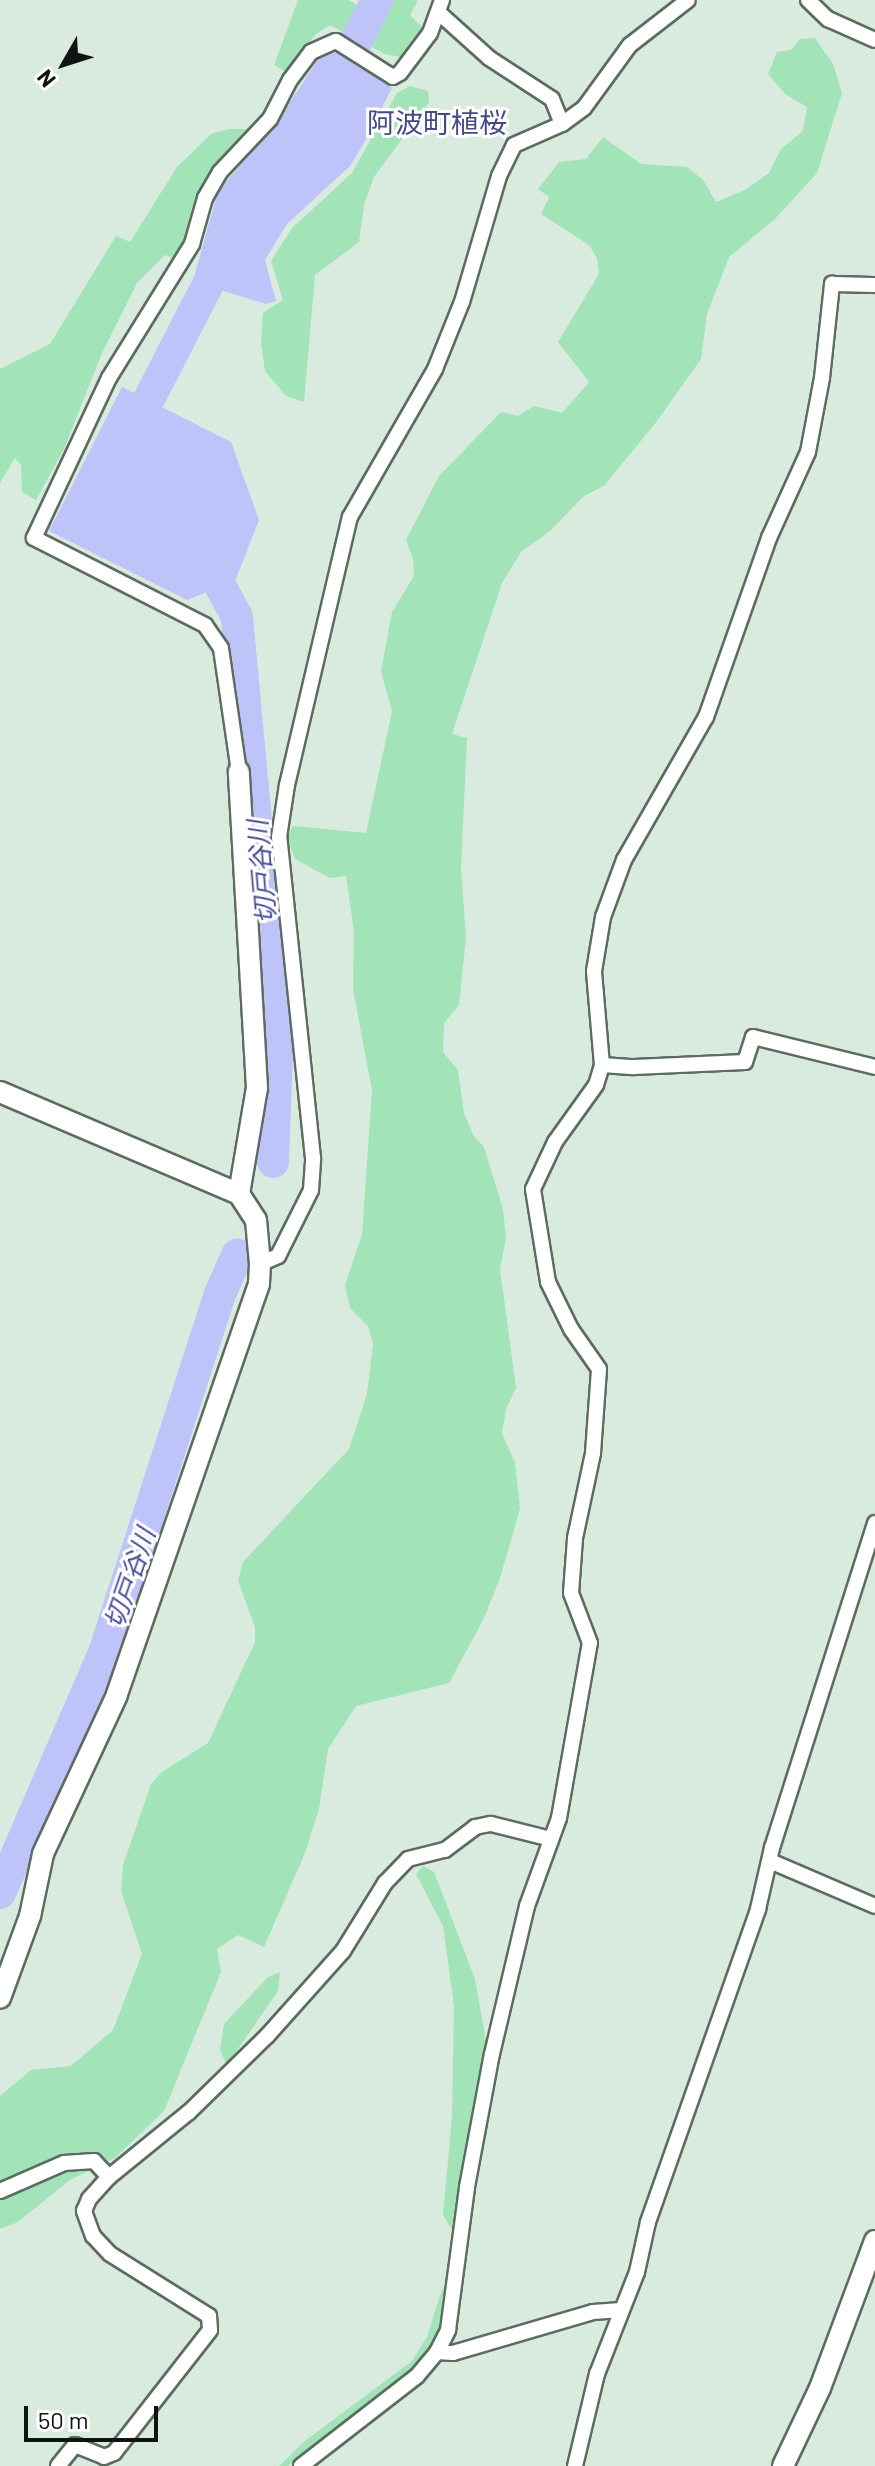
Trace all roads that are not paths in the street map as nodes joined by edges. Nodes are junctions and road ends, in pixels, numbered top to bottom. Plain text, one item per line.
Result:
1 (688, 0) edge
2 (808, 0) edge
3 (440, 6) edge
4 (875, 40) edge
5 (562, 124) junction
6 (875, 285) edge
7 (239, 772) joint
8 (602, 1065) junction
9 (875, 1067) edge
10 (0, 1092) edge
11 (239, 1194) junction
12 (260, 1264) junction
13 (875, 1523) edge
14 (871, 1550) edge
15 (551, 1839) junction
16 (770, 1861) junction
17 (875, 1906) edge
18 (0, 1998) edge
19 (109, 2177) junction
20 (0, 2191) edge
21 (875, 2241) edge
22 (621, 2310) junction
23 (437, 2352) junction
24 (58, 2466) edge
25 (301, 2466) edge
26 (575, 2466) edge
27 (783, 2466) edge

1 - 5 street
2 - 4 street
3 - 5 street
3 - 7 street
5 - 12 street
6 - 8 street
7 - 11 street
8 - 9 street
8 - 15 street
10 - 11 street
11 - 12 street
12 - 18 street
13 - 14 street
14 - 16 street
15 - 19 street
15 - 23 street
16 - 17 street
16 - 22 street
19 - 20 street
19 - 24 street
21 - 27 street
22 - 23 street
22 - 26 street
23 - 25 street

